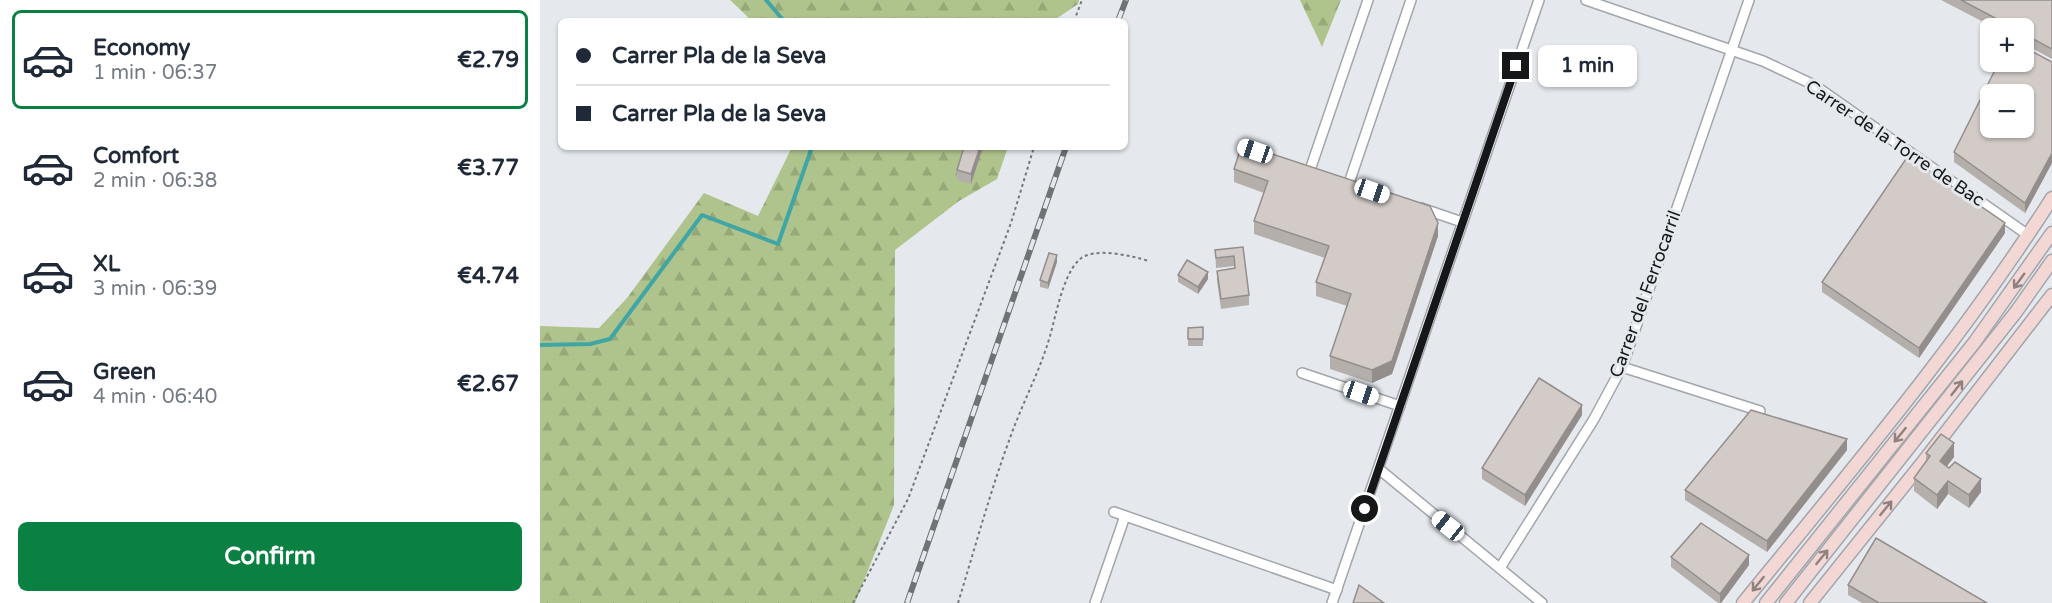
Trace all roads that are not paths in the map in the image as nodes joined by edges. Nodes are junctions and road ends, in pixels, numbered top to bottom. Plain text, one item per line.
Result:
1 (1368, 0) edge
2 (1412, 0) edge
3 (1539, 0) edge
4 (1586, 0) edge
5 (1749, 0) edge
6 (1731, 50) junction
7 (1300, 166) edge
8 (1360, 187) edge
9 (2052, 198) edge
10 (1417, 206) edge
11 (1462, 222) junction
12 (2052, 233) edge
13 (2028, 235) junction
14 (2052, 261) edge
15 (2052, 295) edge
16 (1622, 367) junction
17 (1302, 373) dead end
18 (1400, 406) junction
19 (1760, 411) edge
20 (1379, 469) junction
21 (1114, 512) dead end
22 (1125, 516) junction
23 (1500, 568) junction
24 (1337, 590) junction
25 (1095, 603) edge
26 (1332, 603) edge
27 (1542, 603) edge
28 (1743, 603) edge
29 (1766, 603) edge
30 (1786, 603) edge
31 (1810, 603) edge

1 - 7 street
2 - 8 street
3 - 11 street
4 - 6 street, Carrer de la Torre de Bac
5 - 6 street, Carrer del Ferrocarril
6 - 13 street, Carrer de la Torre de Bac
6 - 16 street, Carrer del Ferrocarril
9 - 13 main road
10 - 11 street
11 - 18 street
12 -> 29 main road
13 -> 28 main road
30 -> 14 main road
31 -> 15 main road
16 - 19 street
16 - 23 street, Carrer del Ferrocarril
17 - 18 street
18 - 20 street
20 - 23 street
20 - 24 street
21 - 22 street
22 - 24 street
22 - 25 street
23 - 27 street
24 - 26 street

